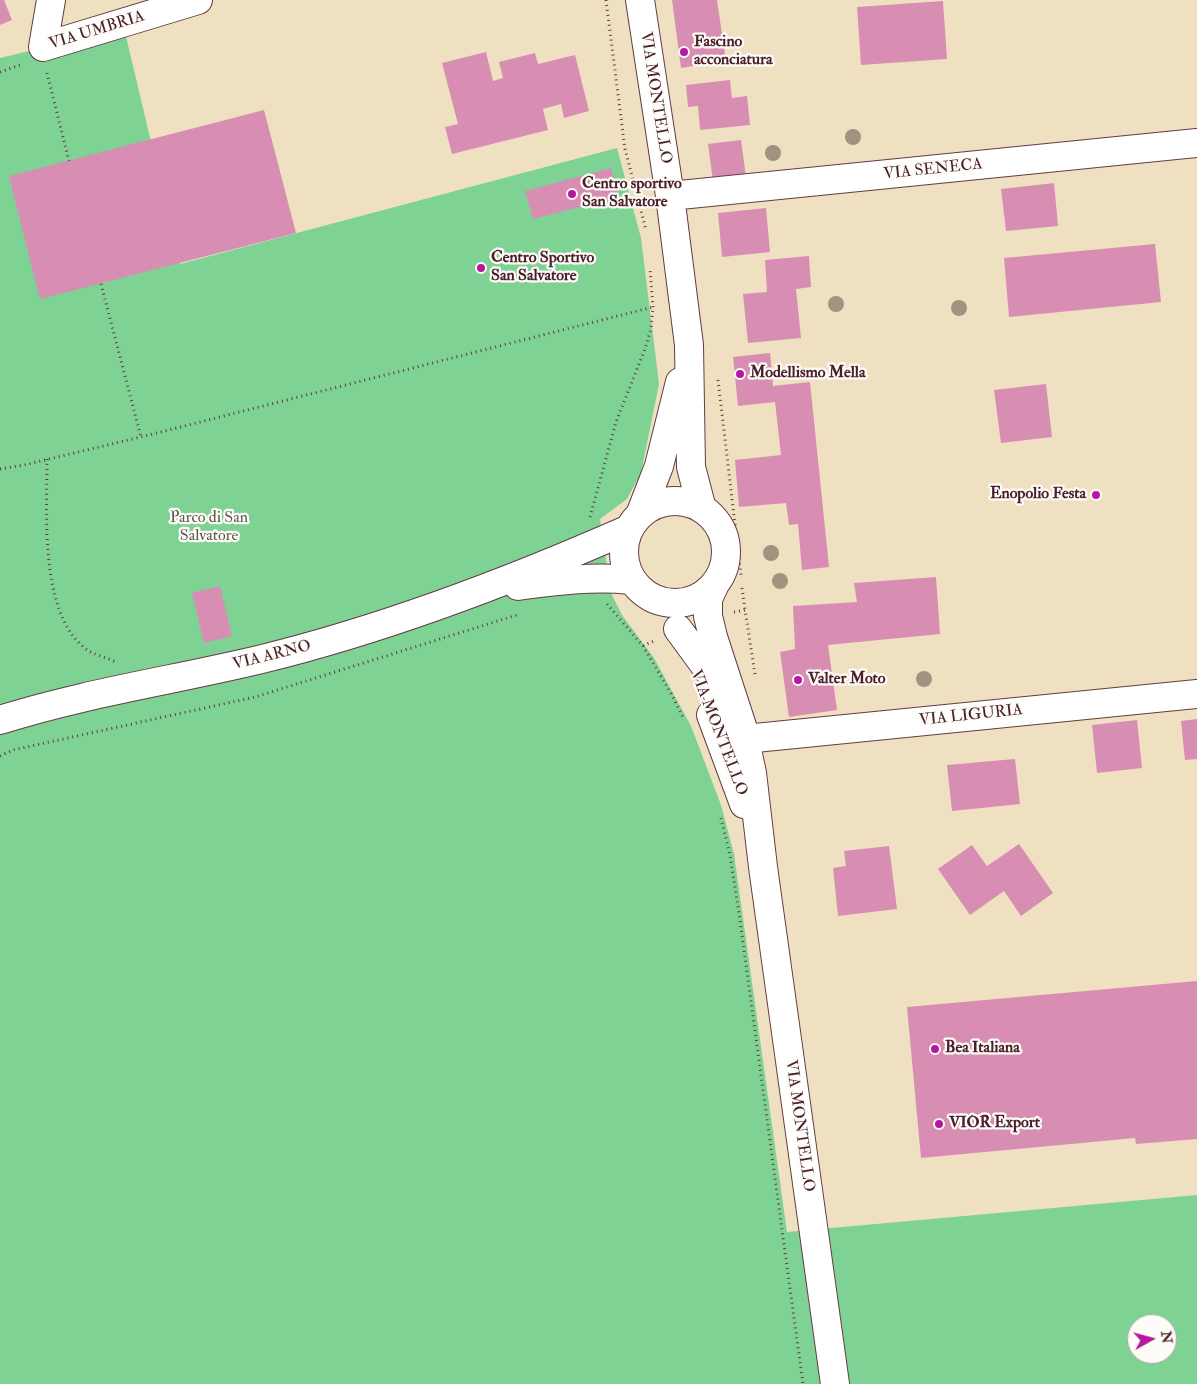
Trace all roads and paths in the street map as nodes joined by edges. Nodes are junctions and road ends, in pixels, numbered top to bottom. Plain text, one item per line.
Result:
1 (51, 0) edge
2 (198, 0) edge
3 (640, 0) edge
4 (43, 47) junction
5 (1197, 142) edge
6 (69, 161) dead end
7 (670, 196) junction
8 (101, 284) dead end
9 (653, 307) dead end
10 (689, 345) junction
11 (717, 374) dead end
12 (141, 437) junction
13 (47, 460) junction
14 (0, 468) edge
15 (702, 509) junction
16 (635, 522) junction
17 (631, 580) junction
18 (715, 584) junction
19 (476, 592) junction
20 (659, 601) junction
21 (745, 610) dead end
22 (523, 613) dead end
23 (678, 629) junction
24 (119, 664) dead end
25 (1197, 694) edge
26 (0, 699) edge
27 (63, 703) junction
28 (0, 720) edge
29 (745, 739) junction
30 (0, 756) edge
31 (763, 868) junction
32 (835, 1384) edge

1 - 4 street, VIA UMBRIA
2 - 4 street, VIA UMBRIA
3 - 7 street, VIA MONTELLO
4 - 6 path
5 - 7 street, VIA SENECA
7 - 10 street, VIA MONTELLO
8 - 12 path
9 - 12 path
10 - 15 street, VIA MONTELLO
10 - 16 street, VIA MONTELLO
11 - 21 path
12 - 13 path
13 - 14 path
13 - 24 path
15 - 16 street
15 - 18 street
16 - 17 street
16 - 19 street, VIA ARNO
17 - 19 street, VIA ARNO
17 - 20 street
18 - 20 street
18 - 29 street, VIA MONTELLO
19 - 27 street, VIA ARNO
20 - 23 street, VIA MONTELLO
22 - 30 path
23 - 29 street, VIA MONTELLO
23 - 31 street, VIA MONTELLO
25 - 29 street, VIA LIGURIA
26 - 27 street, VIA ARNO
27 - 28 street, VIA ARNO
29 - 31 street, VIA MONTELLO
31 - 32 street, VIA MONTELLO

